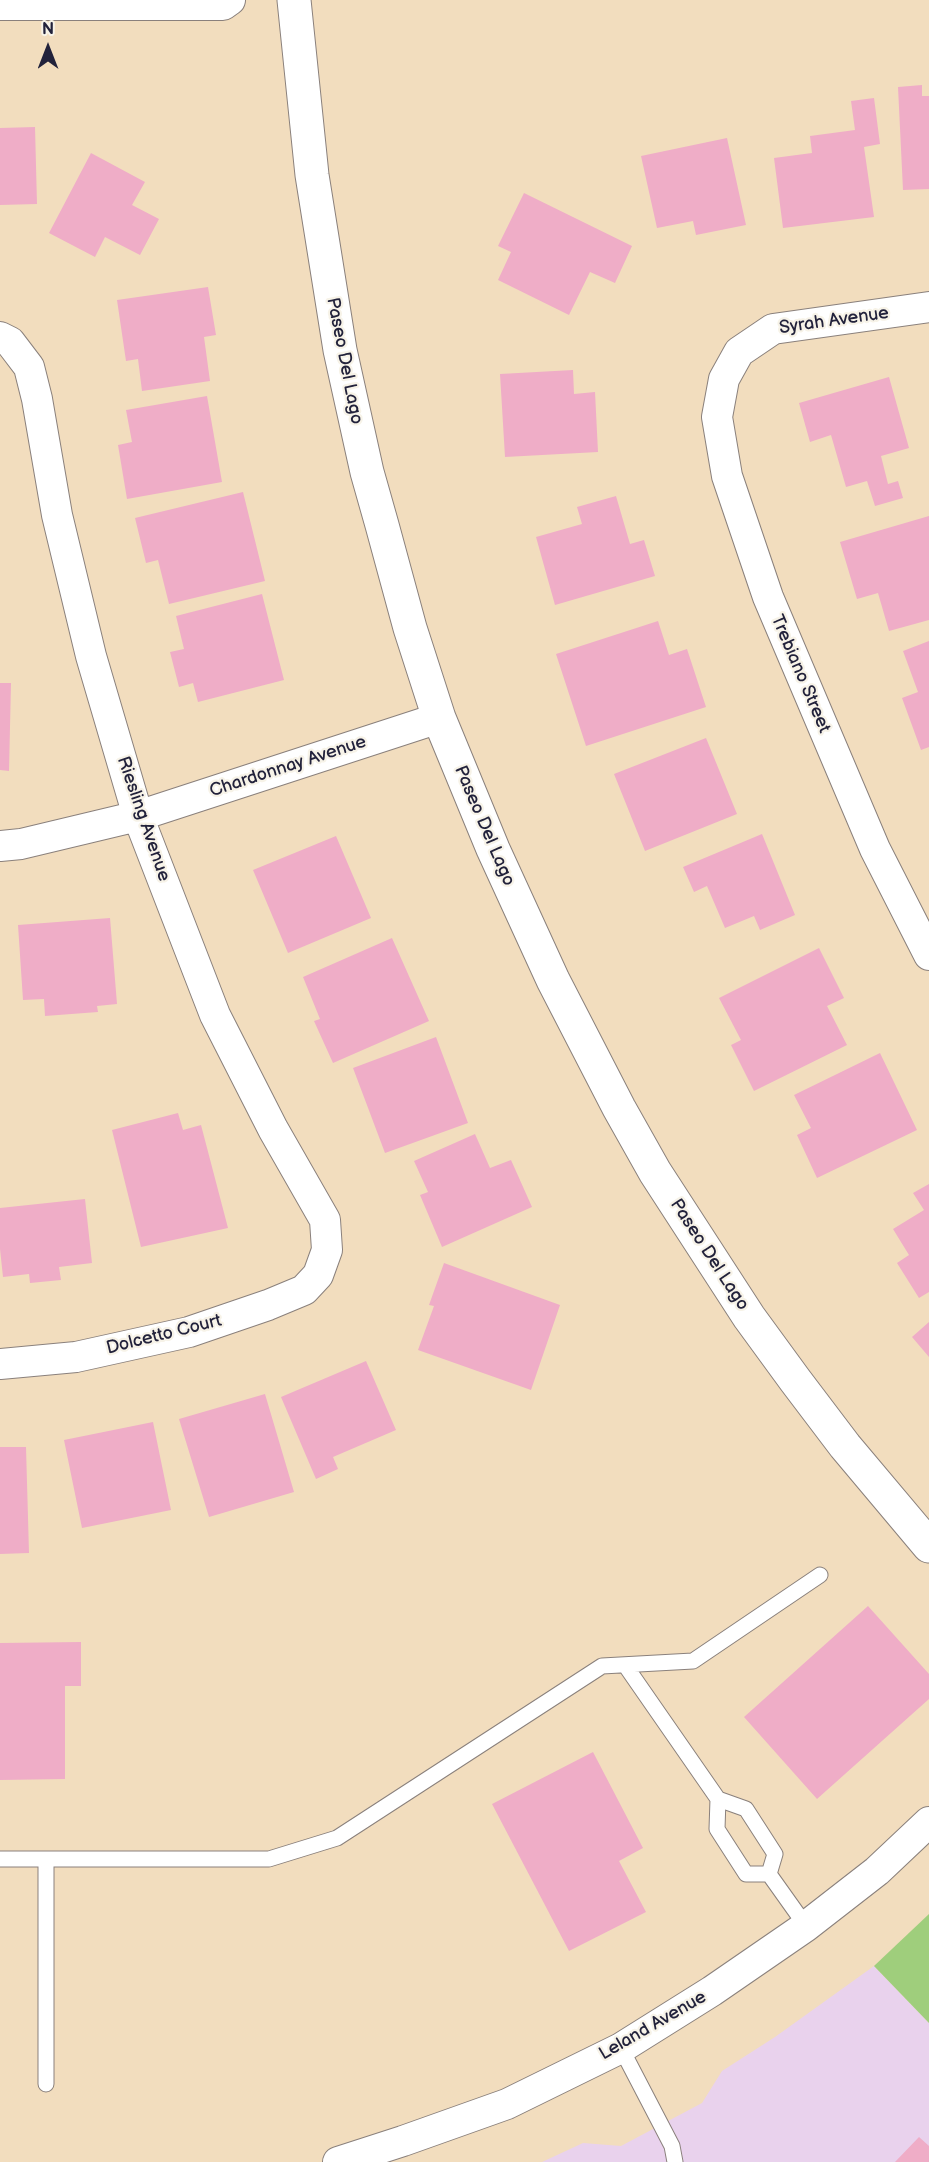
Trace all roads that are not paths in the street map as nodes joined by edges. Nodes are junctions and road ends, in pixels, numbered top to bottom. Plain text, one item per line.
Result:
1 (230, 0) edge
2 (294, 0) edge
3 (0, 5) edge
4 (929, 308) edge
5 (5, 340) edge
6 (724, 379) joint
7 (439, 718) junction
8 (138, 816) junction
9 (0, 846) edge
10 (929, 955) edge
11 (318, 1275) joint
12 (0, 1364) edge
13 (929, 1546) edge
14 (820, 1575) dead end
15 (625, 1665) junction
16 (718, 1799) junction
17 (929, 1822) edge
18 (0, 1859) edge
19 (46, 1859) junction
20 (769, 1874) junction
21 (806, 1926) junction
22 (621, 2048) junction
23 (46, 2084) dead end
24 (338, 2162) edge
25 (675, 2162) edge

1 - 3 street
2 - 7 street, Paseo Del Lago
4 - 6 street, Syrah Avenue
5 - 8 street, Riesling Avenue
6 - 10 street, Trebiano Street
7 - 8 street, Chardonnay Avenue
7 - 13 street, Paseo Del Lago
8 - 9 street, Chardonnay Avenue
8 - 11 street, Riesling Avenue
11 - 12 street, Dolcetto Court
14 - 15 lane
15 - 16 lane
15 - 19 lane
16 - 20 lane
16 - 20 lane
17 - 21 street, Leland Avenue
18 - 19 lane
19 - 23 lane
20 - 21 lane
21 - 22 street, Leland Avenue
22 - 24 street, Leland Avenue
22 - 25 lane

